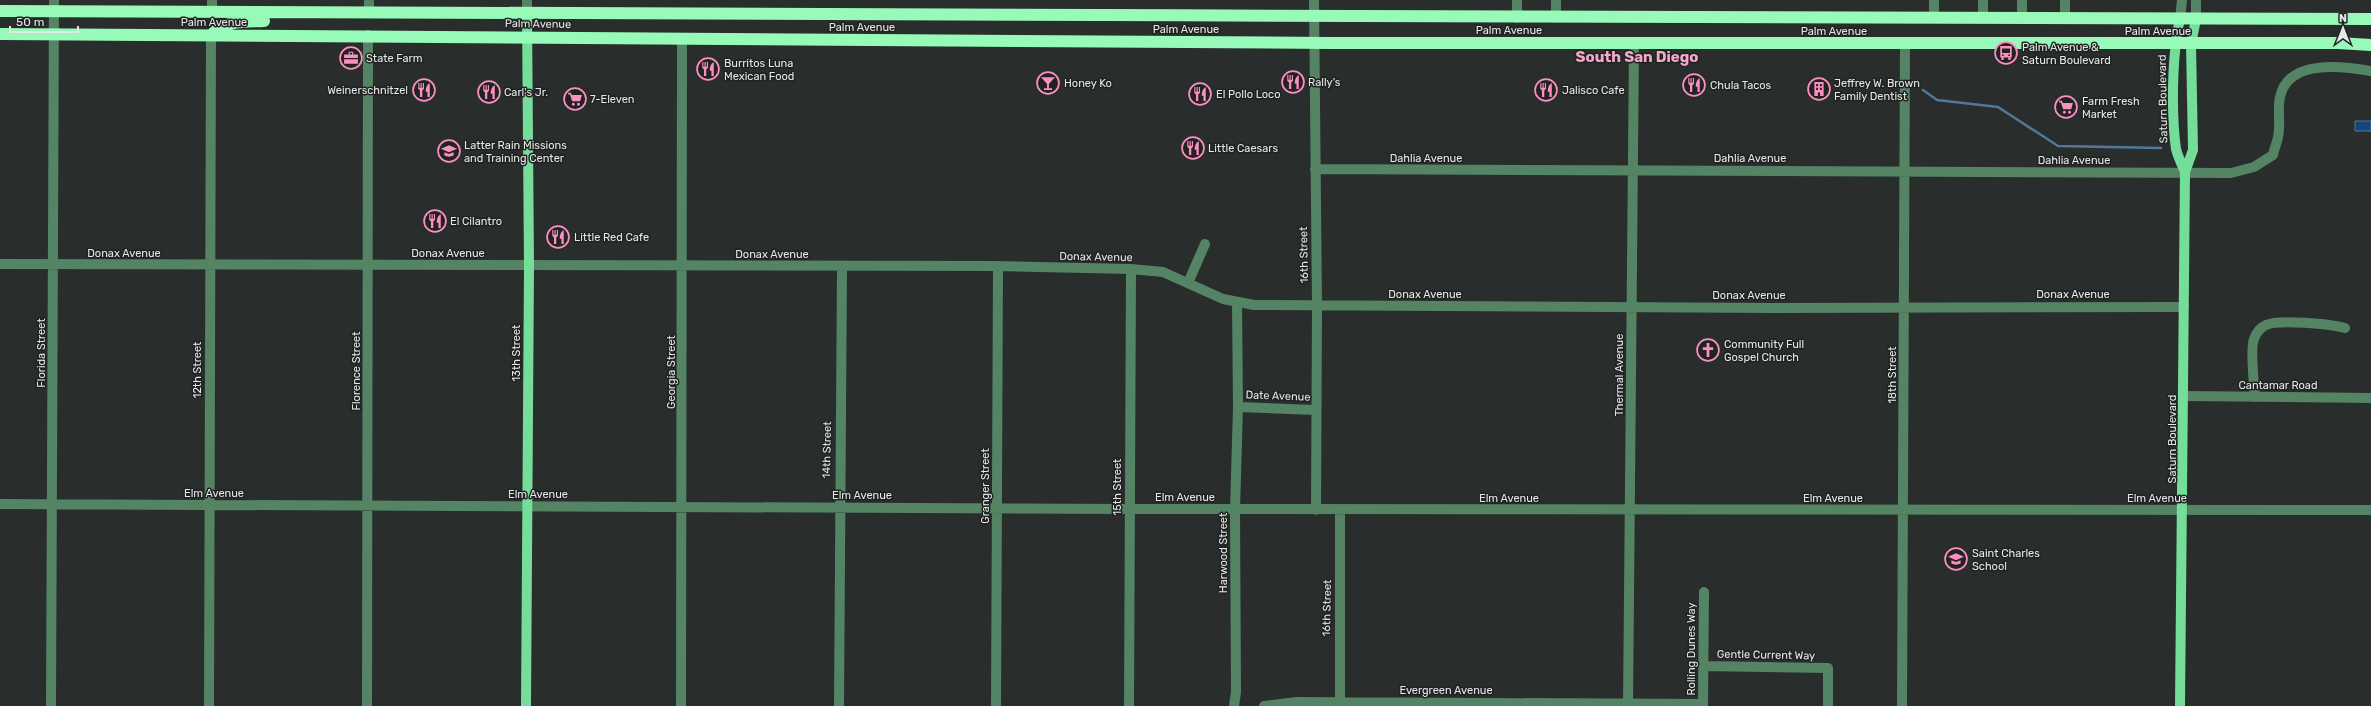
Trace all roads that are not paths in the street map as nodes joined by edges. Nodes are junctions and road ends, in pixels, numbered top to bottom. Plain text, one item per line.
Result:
1 (212, 0) edge
2 (369, 0) edge
3 (527, 0) edge
4 (1314, 0) edge
5 (1517, 0) edge
6 (1556, 0) edge
7 (1934, 0) edge
8 (1983, 0) edge
9 (2022, 0) edge
10 (2065, 0) edge
11 (2182, 0) edge
12 (2196, 0) edge
13 (54, 6) edge
14 (0, 12) edge
15 (212, 13) junction
16 (292, 13) junction
17 (369, 13) junction
18 (527, 14) junction
19 (1556, 17) junction
20 (1313, 18) junction
21 (1517, 18) junction
22 (1934, 18) junction
23 (1983, 18) junction
24 (2022, 18) junction
25 (2065, 18) junction
26 (2180, 19) junction
27 (2196, 19) junction
28 (2371, 19) edge
29 (0, 34) edge
30 (54, 34) junction
31 (211, 35) junction
32 (368, 35) junction
33 (527, 37) junction
34 (682, 38) junction
35 (1314, 43) junction
36 (1634, 43) junction
37 (2174, 44) junction
38 (2192, 44) junction
39 (2371, 44) edge
40 (1905, 45) junction
41 (2371, 71) edge
42 (1315, 169) junction
43 (1633, 170) junction
44 (1905, 171) junction
45 (2186, 172) junction
46 (1205, 244) dead end
47 (0, 264) edge
48 (53, 264) junction
49 (209, 265) junction
50 (368, 265) junction
51 (529, 266) junction
52 (683, 266) junction
53 (842, 266) junction
54 (998, 266) junction
55 (1131, 269) junction
56 (1188, 283) junction
57 (1237, 303) junction
58 (1317, 306) junction
59 (1631, 306) junction
60 (1904, 306) junction
61 (2184, 307) junction
62 (2345, 328) dead end
63 (2184, 396) junction
64 (2254, 397) junction
65 (2371, 398) edge
66 (1238, 407) junction
67 (1316, 410) junction
68 (0, 504) edge
69 (52, 504) junction
70 (210, 504) junction
71 (367, 505) junction
72 (528, 506) junction
73 (682, 506) junction
74 (839, 506) junction
75 (996, 507) junction
76 (1129, 509) junction
77 (1235, 510) junction
78 (1316, 510) junction
79 (1340, 510) junction
80 (1630, 510) junction
81 (1903, 510) junction
82 (2184, 510) junction
83 (2371, 510) edge
84 (1704, 592) dead end
85 (1703, 666) junction
86 (1340, 704) edge
87 (1628, 704) edge
88 (1703, 705) edge
89 (51, 706) edge
90 (209, 706) edge
91 (367, 706) edge
92 (526, 706) edge
93 (681, 706) edge
94 (839, 706) edge
95 (996, 706) edge
96 (1129, 706) edge
97 (1234, 706) edge
98 (1264, 706) edge
99 (1828, 706) edge
100 (1902, 706) edge
101 (2180, 706) edge

1 - 15 street
2 - 17 street
3 - 18 street, 13th Street
4 - 20 street, 16th Street
5 - 21 street
6 - 19 street
7 - 22 street
8 - 23 street
9 - 24 street
10 - 25 street
11 - 26 street, Saturn Boulevard
12 - 27 street, Saturn Boulevard
13 - 14 highway, Palm Avenue
13 - 15 highway, Palm Avenue
13 - 30 street, Florida Street
15 - 16 highway, Palm Avenue
16 - 17 highway, Palm Avenue
16 - 31 highway
17 - 18 highway, Palm Avenue
18 - 20 highway, Palm Avenue
18 - 33 main road, 13th Street
19 - 21 highway, Palm Avenue
19 - 22 highway, Palm Avenue
20 - 21 highway, Palm Avenue
20 - 35 street, 16th Street
22 - 23 highway, Palm Avenue
23 - 24 highway, Palm Avenue
24 - 25 highway, Palm Avenue
25 - 26 highway, Palm Avenue
26 - 27 highway, Palm Avenue
26 - 37 main road, Saturn Boulevard
27 - 28 highway, Palm Avenue
27 - 38 main road, Saturn Boulevard
29 - 30 highway, Palm Avenue
30 - 31 highway, Palm Avenue
30 - 48 street, Florida Street
31 - 32 highway, Palm Avenue
31 - 49 street, 12th Street
32 - 33 highway, Palm Avenue
32 - 50 street, Florence Street
33 - 34 highway, Palm Avenue
33 - 51 main road, 13th Street
34 - 35 highway, Palm Avenue
34 - 52 street, Georgia Street
35 - 36 highway, Palm Avenue
35 - 42 street, 16th Street
36 - 40 highway, Palm Avenue
36 - 43 street, Thermal Avenue
37 - 38 highway, Palm Avenue
37 - 40 highway, Palm Avenue
37 - 45 main road, Saturn Boulevard
38 - 39 highway, Palm Avenue
38 - 45 main road, Saturn Boulevard
40 - 44 street, 18th Street
41 - 45 street, Dahlia Avenue
42 - 43 street, Dahlia Avenue
42 - 58 street, 16th Street
43 - 44 street, Dahlia Avenue
43 - 59 street, Thermal Avenue
44 - 45 street, Dahlia Avenue
44 - 60 street, 18th Street
45 - 61 main road, Saturn Boulevard
46 - 56 street
47 - 48 street, Donax Avenue
48 - 49 street, Donax Avenue
48 - 69 street, Florida Street
49 - 50 street, Donax Avenue
49 - 70 street, 12th Street
50 - 51 street, Donax Avenue
50 - 71 street, Florence Street
51 - 52 street, Donax Avenue
51 - 72 main road, 13th Street
52 - 53 street, Donax Avenue
52 - 73 street, Georgia Street
53 - 54 street, Donax Avenue
53 - 74 street, 14th Street
54 - 55 street, Donax Avenue
54 - 75 street, Granger Street
55 - 56 street, Donax Avenue
55 - 76 street, 15th Street
56 - 57 street, Donax Avenue
57 - 58 street, Donax Avenue
57 - 66 street, Harwood Street
58 - 59 street, Donax Avenue
58 - 67 street, 16th Street
59 - 60 street, Donax Avenue
59 - 80 street, Thermal Avenue
60 - 61 street, Donax Avenue
60 - 81 street, 18th Street
61 - 63 main road, Saturn Boulevard
62 - 64 street
63 - 64 street, Cantamar Road
63 - 82 main road, Saturn Boulevard
64 - 65 street, Cantamar Road
66 - 67 street, Date Avenue
66 - 77 street, Harwood Street
67 - 78 street, 16th Street
68 - 69 street, Elm Avenue
69 - 70 street, Elm Avenue
69 - 89 street, Florida Street
70 - 71 street, Elm Avenue
70 - 90 street, 12th Street
71 - 72 street, Elm Avenue
71 - 91 street, Florence Street
72 - 73 street, Elm Avenue
72 - 92 main road, 13th Street
73 - 74 street, Elm Avenue
73 - 93 street, Georgia Street
74 - 75 street, Elm Avenue
74 - 94 street, 14th Street
75 - 76 street, Elm Avenue
75 - 95 street, Granger Street
76 - 77 street, Elm Avenue
76 - 96 street, 15th Street
77 - 78 street, Elm Avenue
77 - 97 street, Harwood Street
78 - 79 street, Elm Avenue
79 - 80 street, Elm Avenue
79 - 86 street, 16th Street
80 - 81 street, Elm Avenue
80 - 87 street, Thermal Avenue
81 - 82 street, Elm Avenue
81 - 100 street, 18th Street
82 - 83 street, Elm Avenue
82 - 101 main road, Saturn Boulevard
84 - 85 street, Rolling Dunes Way
85 - 88 street, Rolling Dunes Way
85 - 99 street, Gentle Current Way
86 - 87 street, Evergreen Avenue
86 - 98 street, Evergreen Avenue
87 - 88 street, Evergreen Avenue

